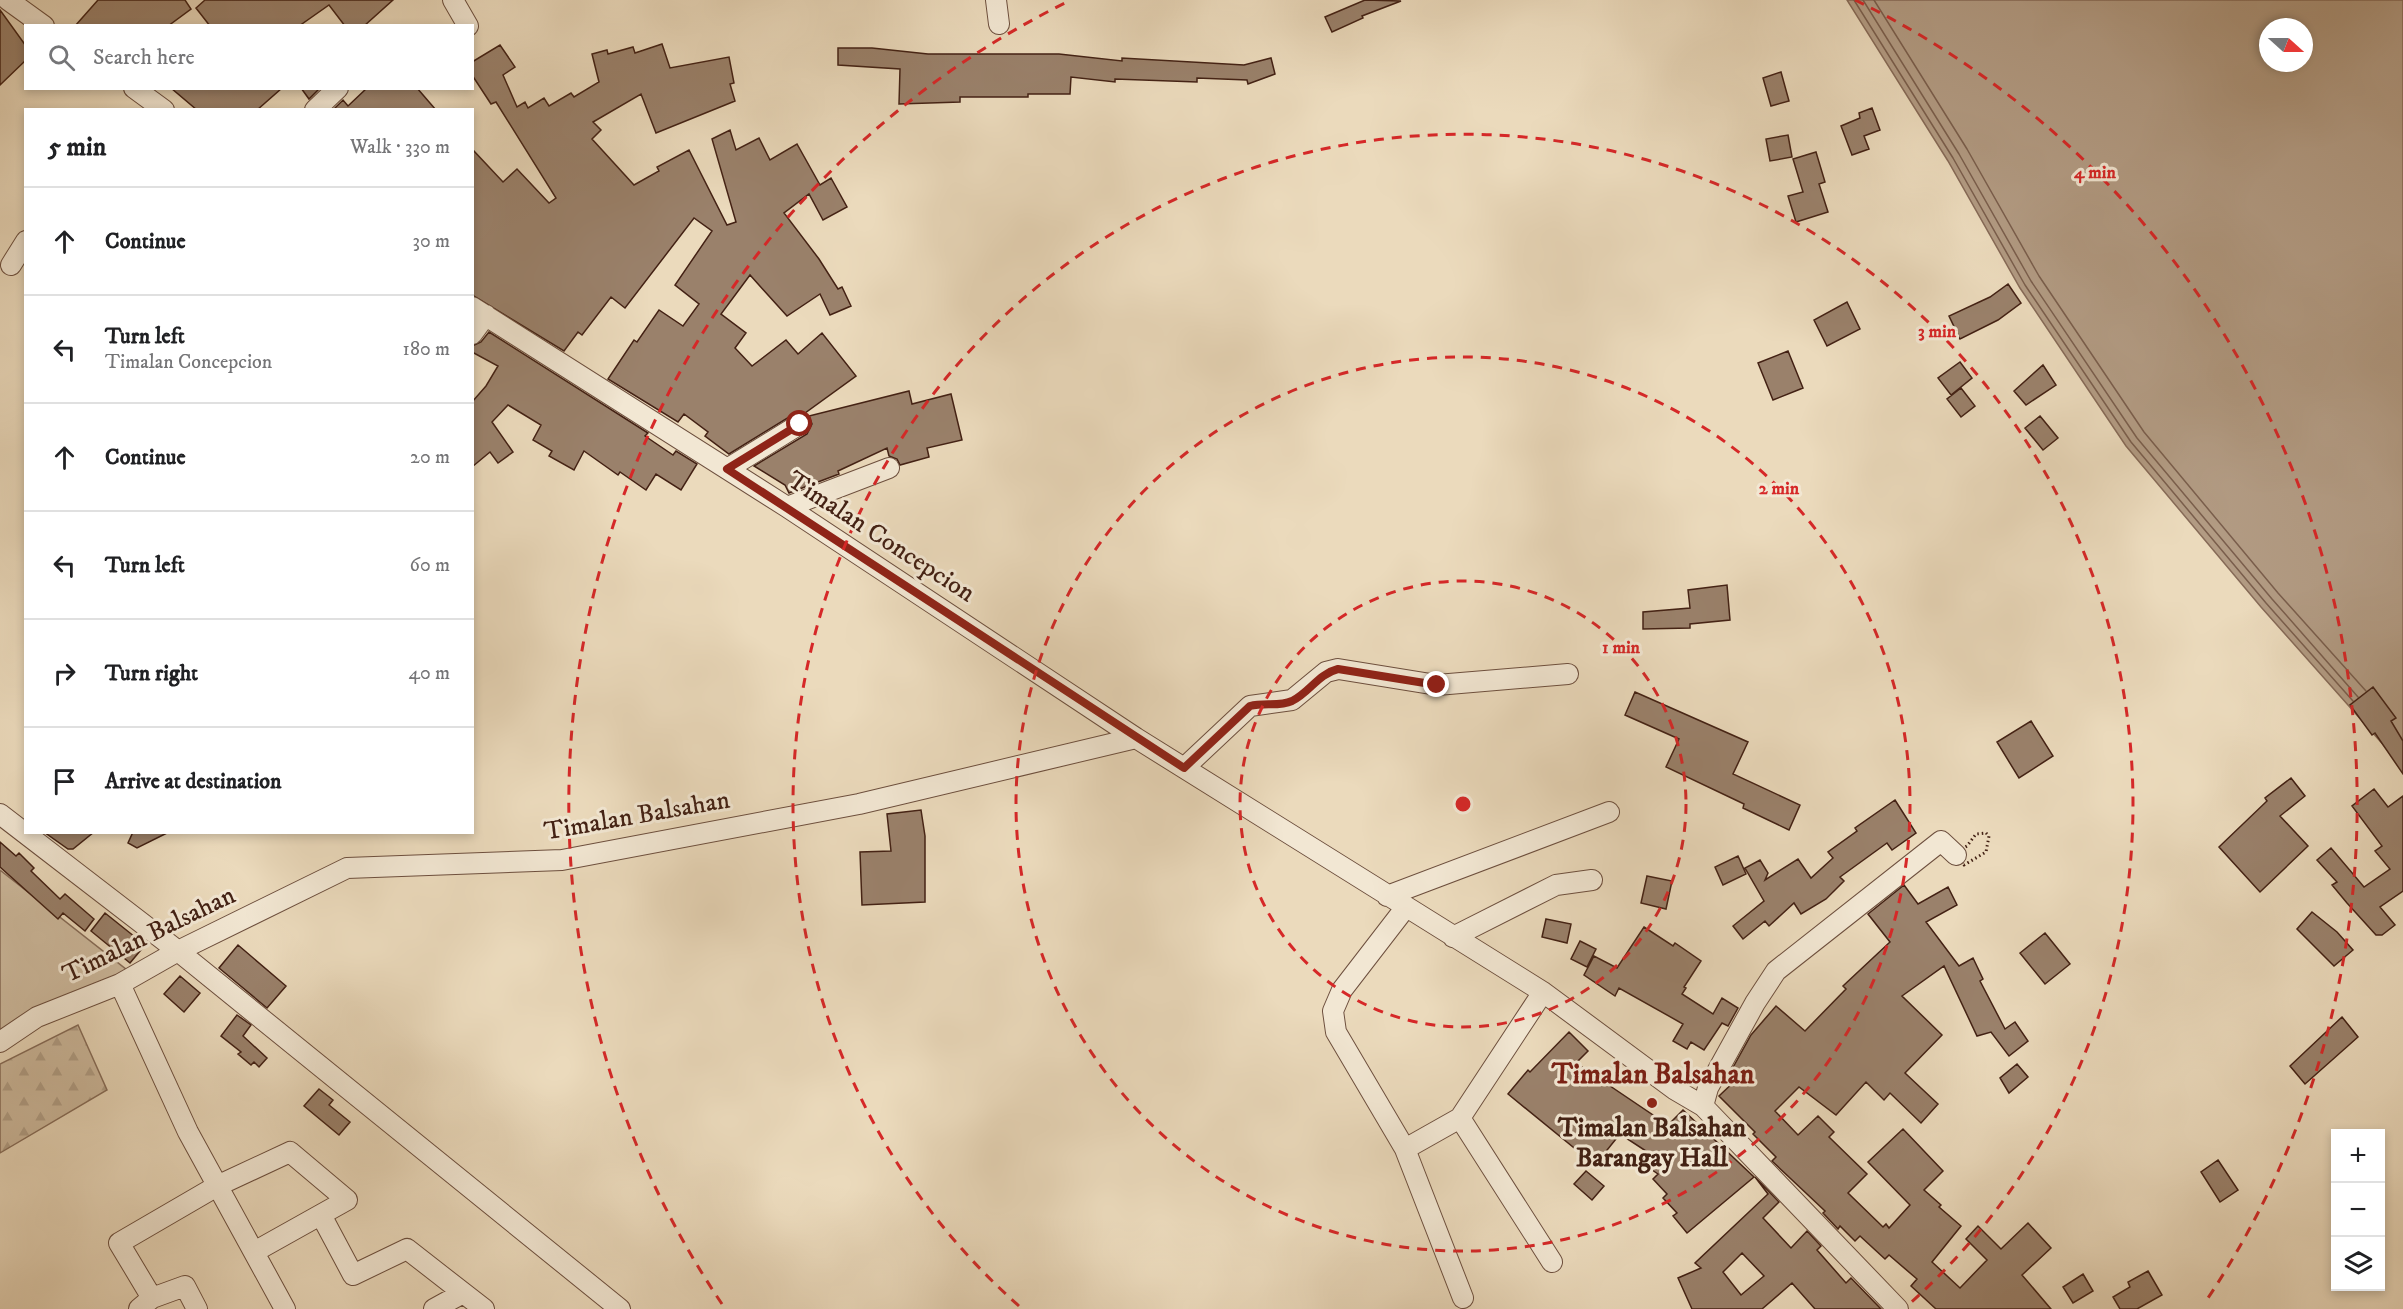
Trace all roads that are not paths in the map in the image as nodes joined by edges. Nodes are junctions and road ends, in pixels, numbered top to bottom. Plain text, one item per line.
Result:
1 (8, 0) edge
2 (453, 0) edge
3 (996, 0) edge
4 (41, 24) edge
5 (466, 24) edge
6 (999, 24) dead end
7 (136, 90) edge
8 (336, 90) edge
9 (156, 107) edge
10 (317, 108) edge
11 (24, 245) edge
12 (11, 266) dead end
13 (479, 311) edge
14 (474, 327) edge
15 (800, 424) dead end
16 (889, 468) dead end
17 (727, 469) junction
18 (787, 507) junction
19 (1568, 674) dead end
20 (1136, 738) junction
21 (1184, 768) junction
22 (1609, 812) dead end
23 (0, 814) edge
24 (24, 832) edge
25 (26, 834) edge
26 (1956, 855) dead end
27 (1592, 880) dead end
28 (1387, 896) junction
29 (1406, 907) junction
30 (1453, 937) junction
31 (178, 951) junction
32 (120, 984) junction
33 (1544, 992) junction
34 (0, 1042) edge
35 (1703, 1106) junction
36 (1460, 1118) junction
37 (1405, 1149) junction
38 (217, 1186) junction
39 (321, 1215) junction
40 (254, 1252) junction
41 (1552, 1262) dead end
42 (463, 1293) junction
43 (1463, 1298) dead end
44 (146, 1304) edge
45 (197, 1309) edge
46 (285, 1309) edge
47 (434, 1309) edge
48 (484, 1309) edge
49 (620, 1309) edge
50 (1898, 1309) edge

1 - 4 street
2 - 5 street
3 - 6 street
7 - 9 street
8 - 10 street
11 - 12 street
13 - 14 street
13 - 17 street, Timalan Concepcion
15 - 17 street
16 - 18 street
17 - 18 street, Timalan Concepcion
18 - 20 street, Timalan Concepcion
19 - 21 street
20 - 21 street, Timalan Concepcion
20 - 31 street, Timalan Balsahan
21 - 28 street, Timalan Concepcion
22 - 28 street
23 - 24 street
25 - 31 street
26 - 35 street
27 - 30 street
28 - 29 street, Timalan Concepcion
29 - 30 street, Timalan Concepcion
29 - 37 street
30 - 33 street, Timalan Concepcion
31 - 32 street, Timalan Balsahan
31 - 49 street
32 - 34 street, Timalan Balsahan
32 - 38 street
33 - 35 street, Timalan Concepcion
33 - 36 street
35 - 50 street, Timalan Concepcion
36 - 37 street
36 - 41 street
37 - 43 street
38 - 39 street
38 - 40 street
38 - 44 street
39 - 40 street
39 - 42 street
40 - 46 street
42 - 47 street
42 - 48 street
44 - 45 street

